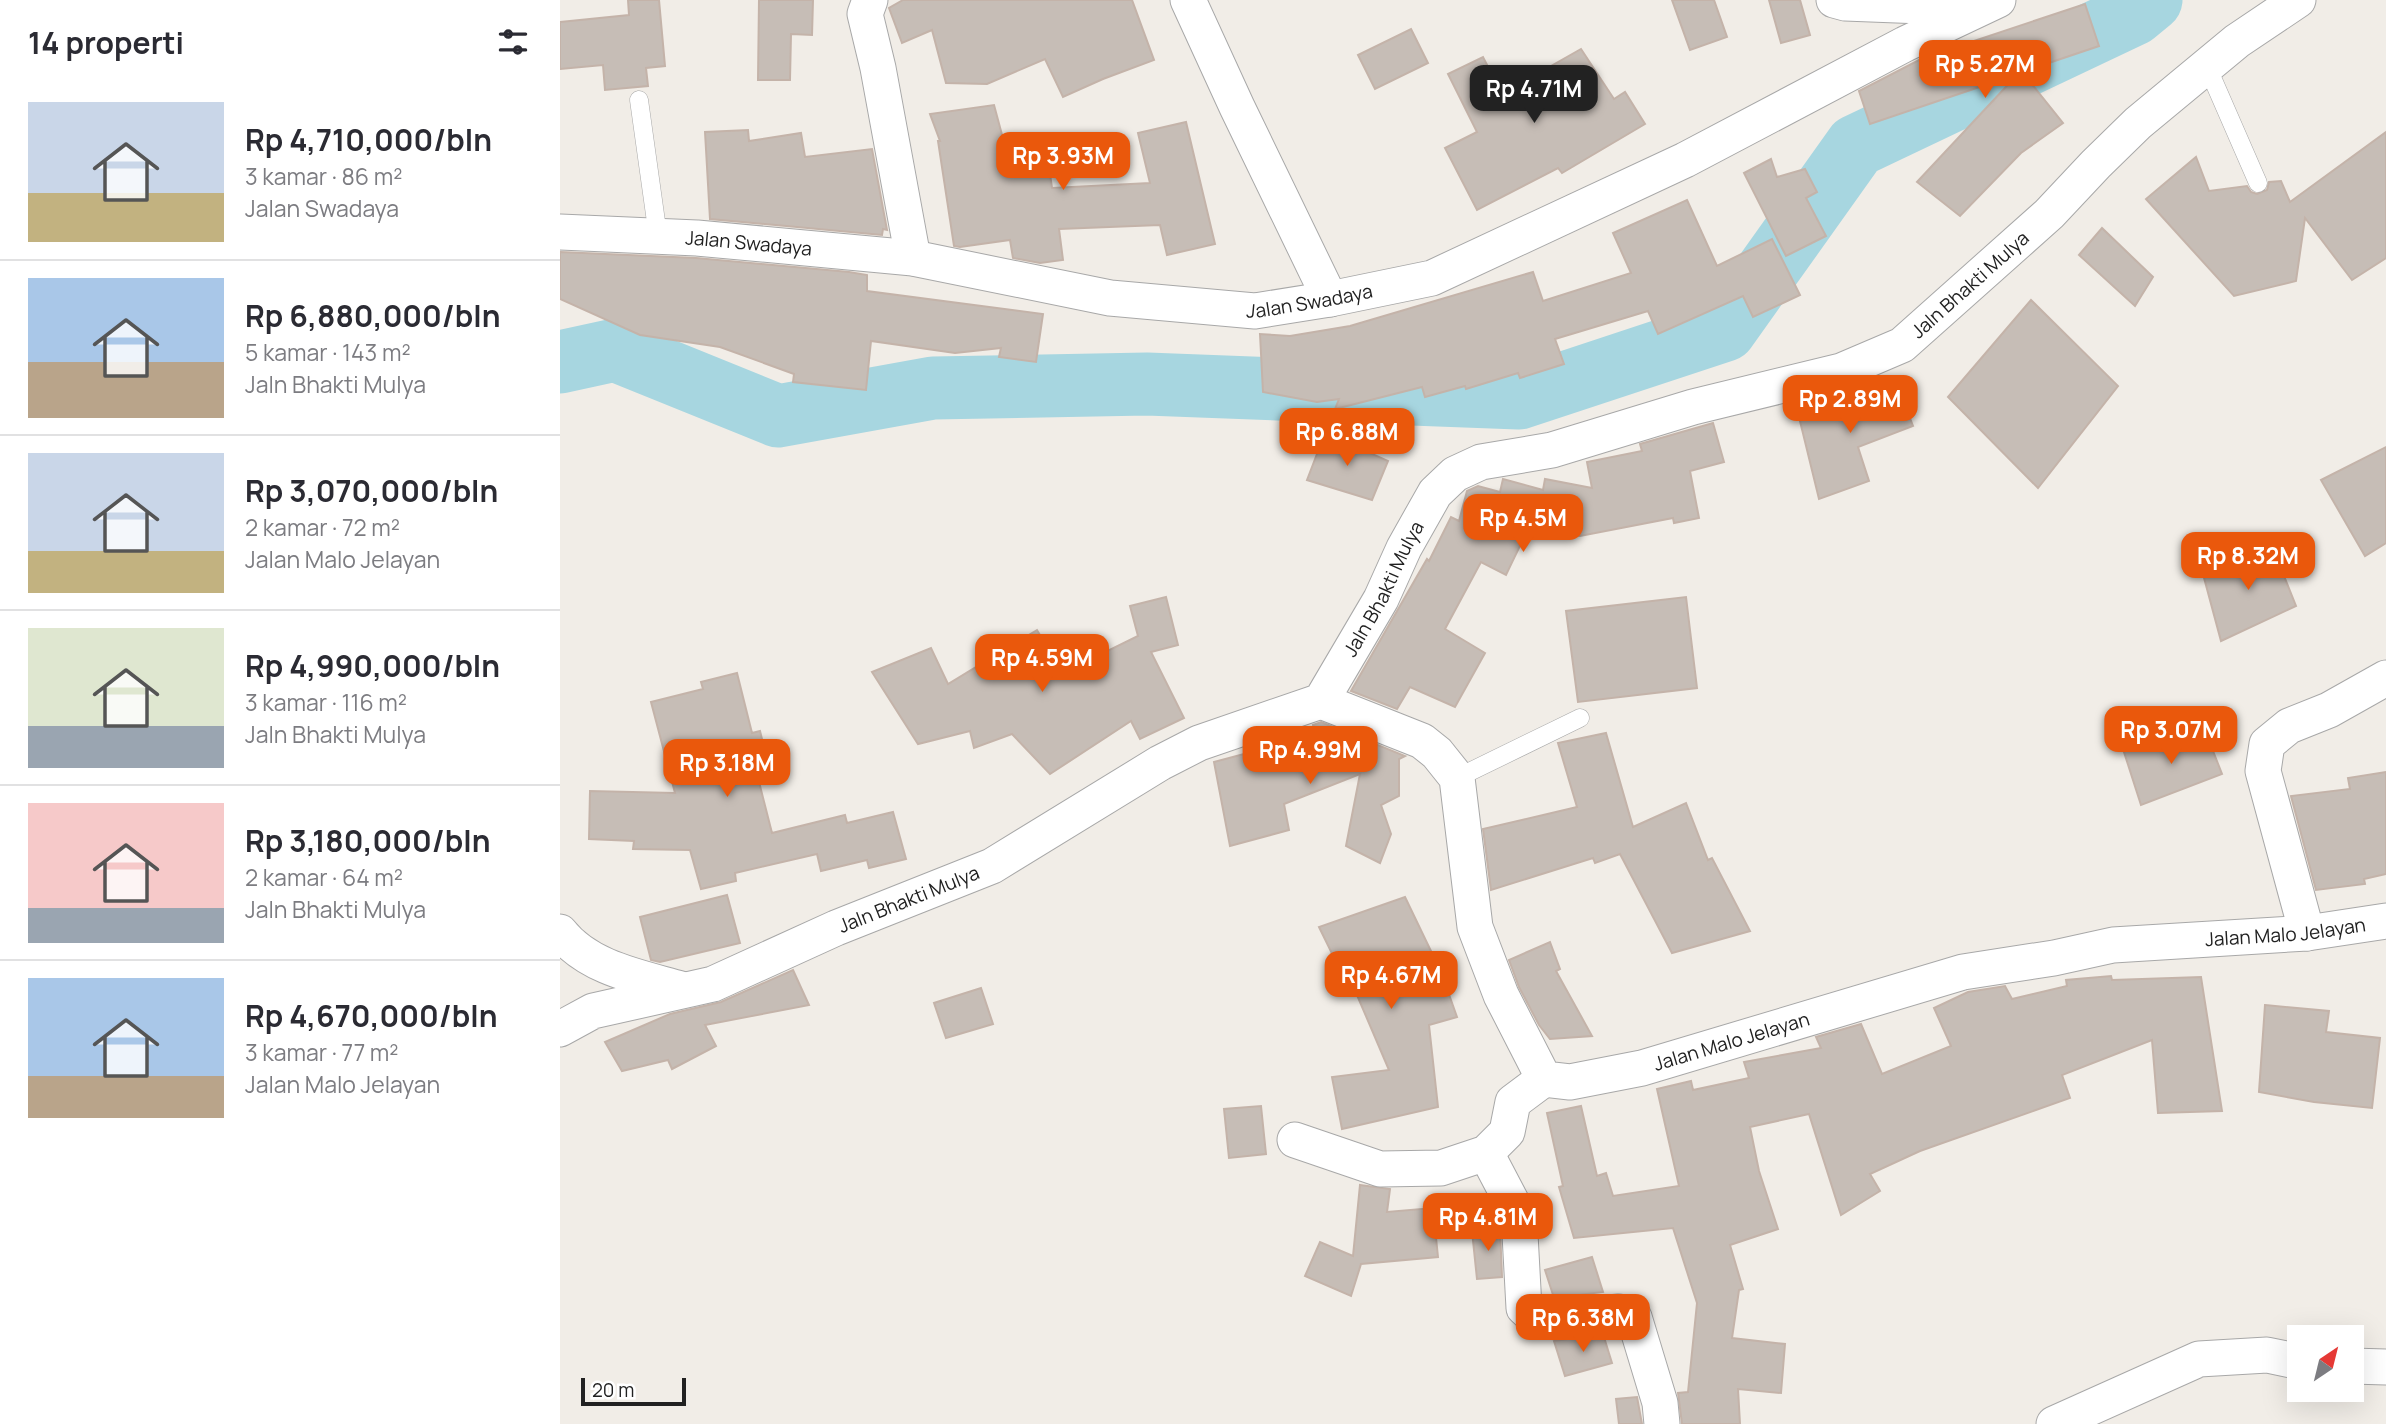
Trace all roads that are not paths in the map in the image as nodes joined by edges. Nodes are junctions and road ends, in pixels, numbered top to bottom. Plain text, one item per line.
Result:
1 (870, 0) edge
2 (1188, 0) edge
3 (1834, 0) edge
4 (2298, 0) edge
5 (1989, 4) edge
6 (2207, 66) junction
7 (639, 100) dead end
8 (2258, 183) dead end
9 (560, 232) edge
10 (659, 236) junction
11 (913, 258) junction
12 (1330, 299) junction
13 (2386, 678) edge
14 (1321, 701) junction
15 (1580, 718) dead end
16 (1457, 778) junction
17 (2386, 921) edge
18 (560, 932) edge
19 (2308, 933) junction
20 (684, 990) junction
21 (560, 1028) edge
22 (1544, 1079) junction
23 (1295, 1140) dead end
24 (1486, 1153) junction
25 (2287, 1360) edge
26 (2364, 1366) edge
27 (2386, 1367) edge
28 (1662, 1424) edge
29 (2054, 1424) edge

1 - 11 street
2 - 12 street
3 - 5 street
4 - 6 street, Jaln Bhakti Mulya
5 - 12 street, Jalan Swadaya
6 - 8 lane
6 - 14 street, Jaln Bhakti Mulya
7 - 10 lane
9 - 10 street, Jalan Swadaya
10 - 11 street, Jalan Swadaya
11 - 12 street, Jalan Swadaya
13 - 19 street
14 - 16 street
14 - 20 street, Jaln Bhakti Mulya
15 - 16 lane
16 - 22 street
17 - 19 street, Jalan Malo Jelayan
18 - 20 street
19 - 22 street, Jalan Malo Jelayan
20 - 21 street, Jaln Bhakti Mulya
22 - 24 street
23 - 24 street
24 - 28 street
25 - 29 street
26 - 27 street

